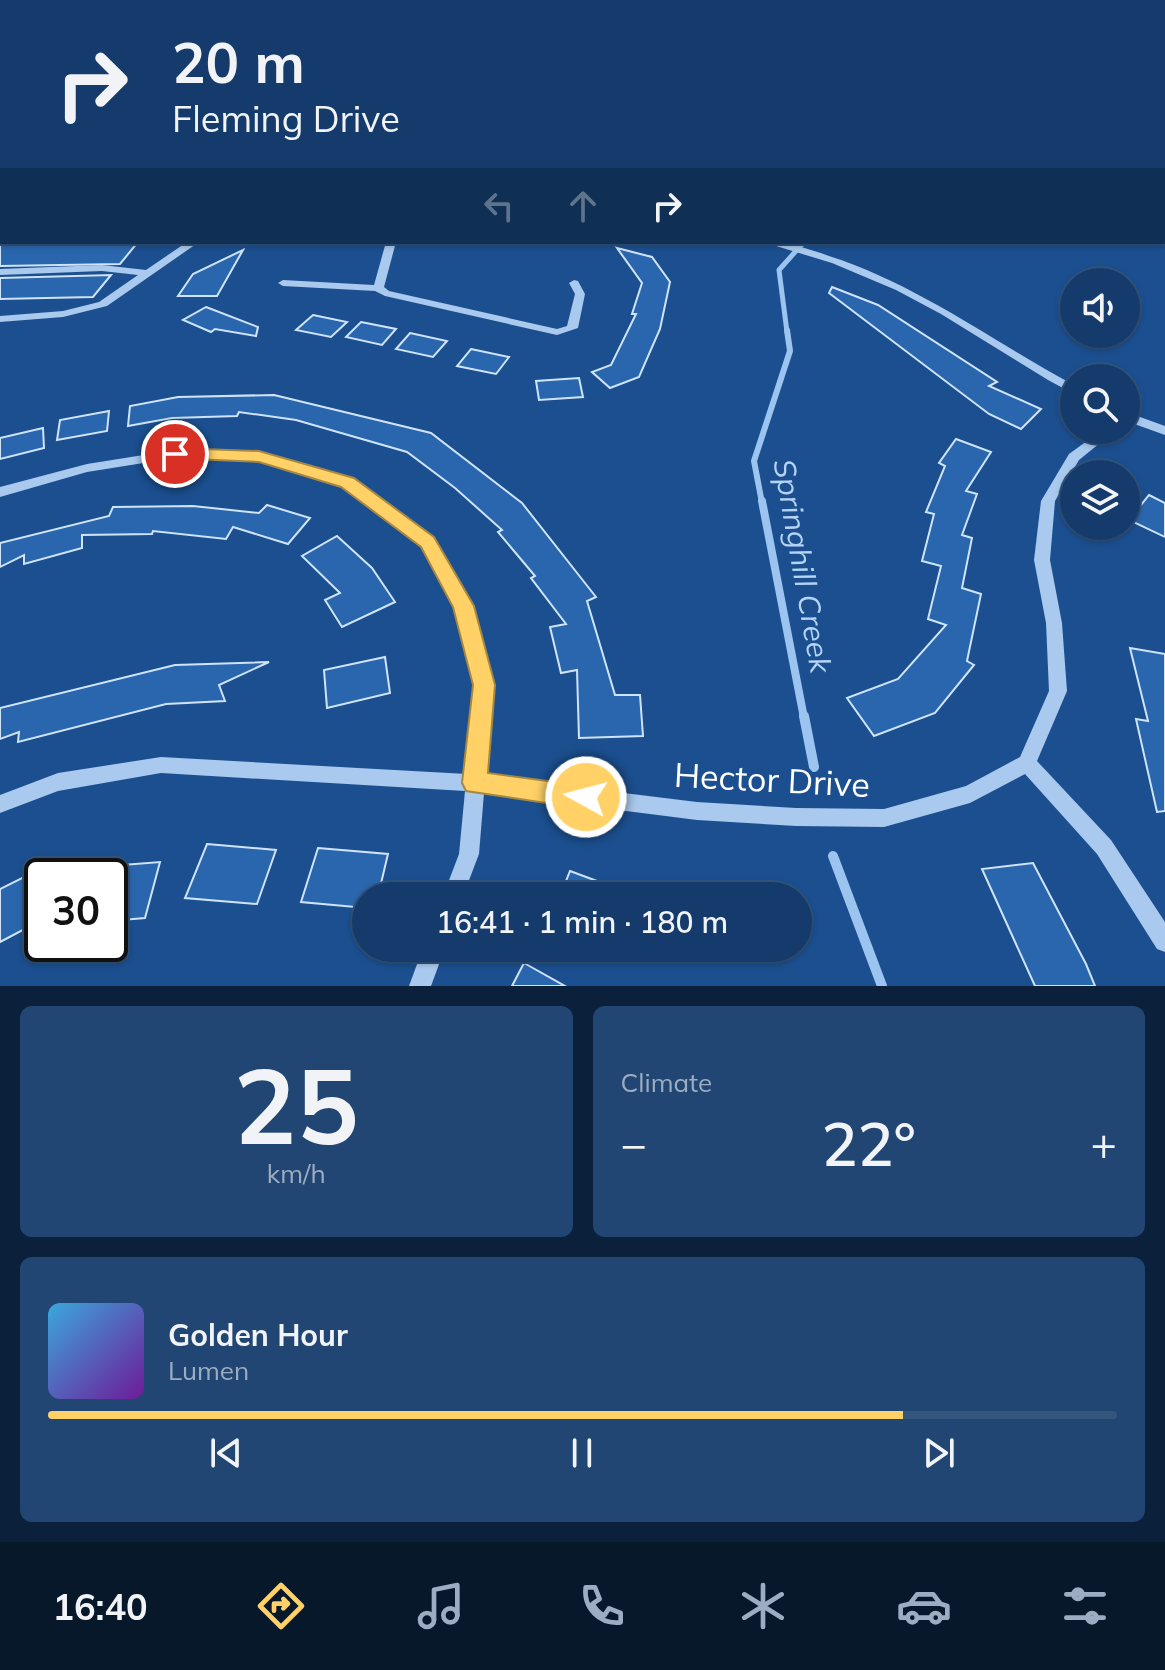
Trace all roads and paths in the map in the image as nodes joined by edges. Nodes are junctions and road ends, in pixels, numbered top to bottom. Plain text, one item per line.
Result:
1 (191, 244) edge
2 (390, 244) edge
3 (775, 244) edge
4 (0, 272) edge
5 (146, 273) junction
6 (283, 283) dead end
7 (574, 283) dead end
8 (378, 288) junction
9 (0, 319) edge
10 (1060, 382) edge
11 (1140, 422) edge
12 (1165, 431) edge
13 (1091, 444) edge
14 (0, 492) edge
15 (1027, 763) junction
16 (475, 783) junction
17 (0, 804) edge
18 (458, 882) edge
19 (1165, 941) edge
20 (429, 962) edge
21 (420, 986) edge

1 - 5 street
2 - 8 street
3 - 10 street
4 - 5 street
5 - 9 street
6 - 8 street
7 - 8 street
11 - 12 street
13 - 15 street
14 - 16 street
15 - 16 street, Hector Drive
15 - 19 street
16 - 17 street, Hector Drive
16 - 18 street
20 - 21 street

